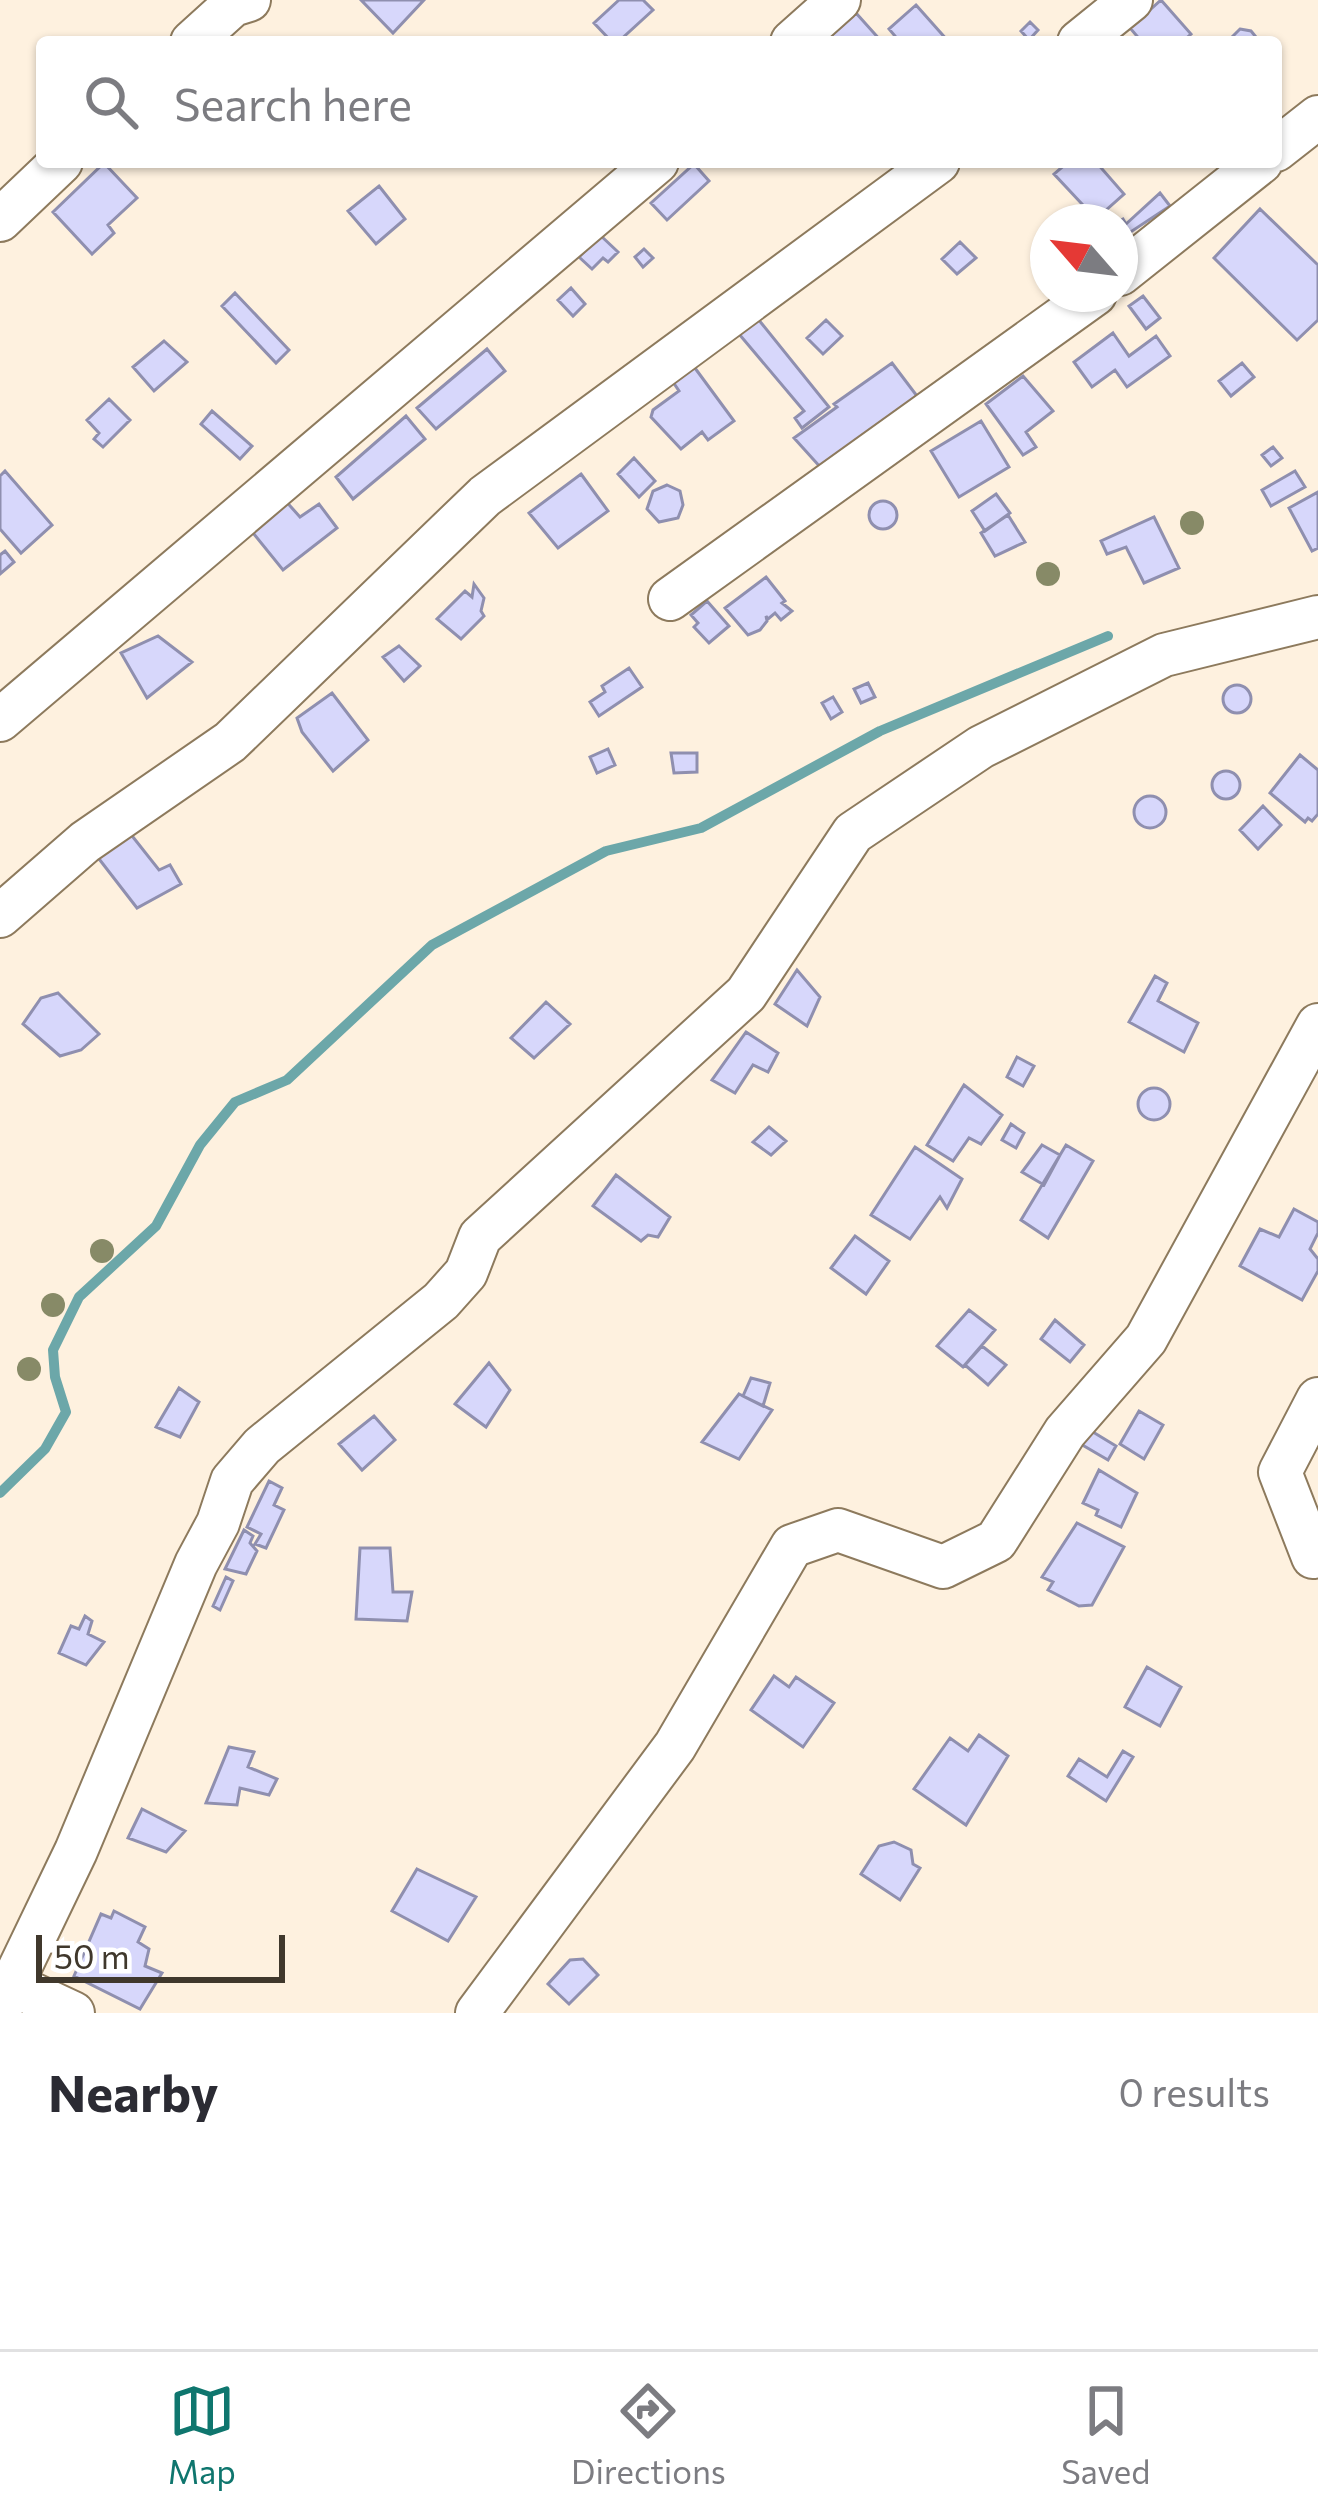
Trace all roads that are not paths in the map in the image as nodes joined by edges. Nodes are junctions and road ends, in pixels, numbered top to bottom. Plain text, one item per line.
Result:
1 (248, 0) edge
2 (839, 0) edge
3 (1131, 0) edge
4 (199, 36) edge
5 (799, 36) edge
6 (1086, 36) edge
7 (1318, 117) edge
8 (1282, 145) edge
9 (55, 168) edge
10 (650, 168) edge
11 (930, 168) edge
12 (1253, 168) edge
13 (0, 220) edge
14 (1138, 260) edge
15 (1070, 312) edge
16 (670, 599) dead end
17 (1318, 617) edge
18 (0, 720) edge
19 (0, 916) edge
20 (1318, 1025) edge
21 (1318, 1399) edge
22 (1313, 1557) dead end
23 (7, 1997) edge
24 (73, 2013) edge
25 (477, 2013) edge

1 - 4 street
2 - 5 street
3 - 6 street
7 - 8 street
9 - 13 street
10 - 18 street
11 - 19 street
12 - 14 street
15 - 16 street
17 - 23 street
20 - 25 street
21 - 22 street
23 - 24 street

